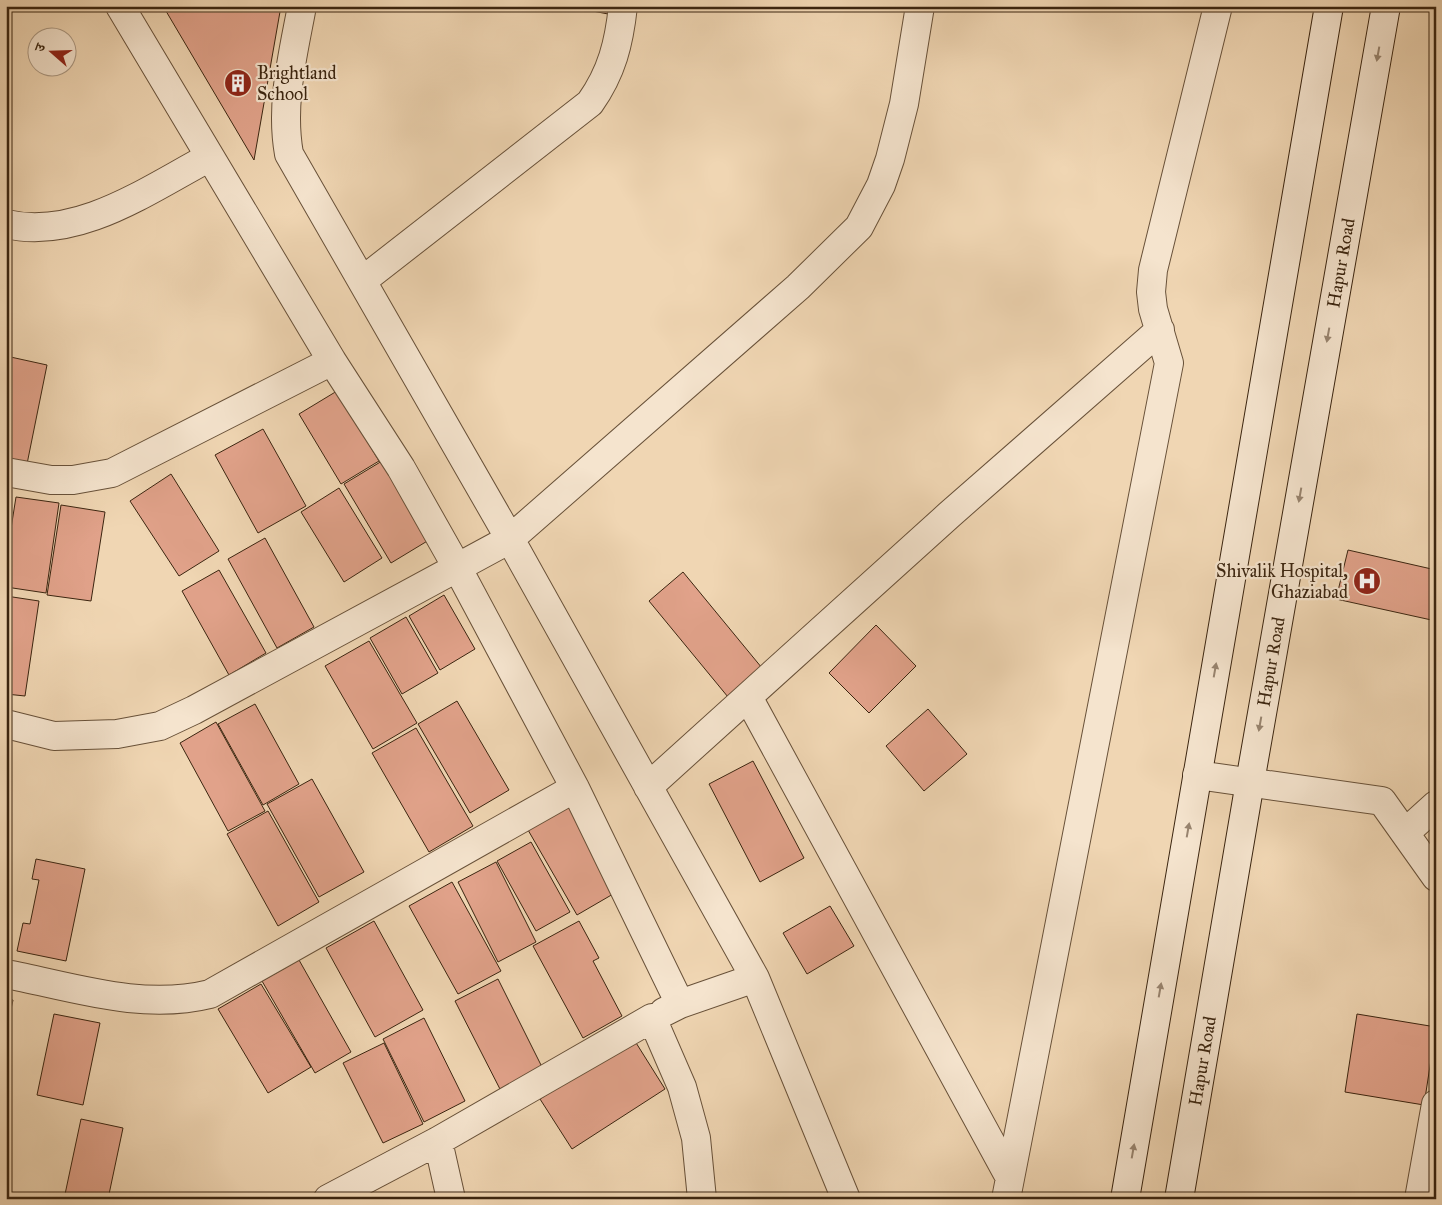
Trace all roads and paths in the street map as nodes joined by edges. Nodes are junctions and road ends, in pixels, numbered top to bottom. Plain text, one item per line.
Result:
1 (120, 6) edge
2 (302, 6) edge
3 (623, 6) edge
4 (920, 6) edge
5 (1218, 6) edge
6 (1329, 6) edge
7 (1386, 6) edge
8 (210, 157) junction
9 (6, 224) edge
10 (362, 281) junction
11 (1160, 330) junction
12 (332, 361) junction
13 (6, 472) edge
14 (510, 539) junction
15 (458, 568) junction
16 (748, 697) junction
17 (6, 724) edge
18 (1197, 775) junction
19 (1250, 782) junction
20 (648, 787) junction
21 (575, 788) junction
22 (1436, 805) edge
23 (1405, 833) junction
24 (1436, 877) edge
25 (6, 974) edge
26 (755, 978) junction
27 (680, 1004) junction
28 (652, 1018) junction
29 (1436, 1104) edge
30 (438, 1141) junction
31 (1008, 1188) edge
32 (328, 1199) edge
33 (451, 1199) edge
34 (702, 1199) edge
35 (846, 1199) edge
36 (1125, 1199) edge
37 (1179, 1199) edge
38 (1419, 1199) edge

1 - 8 street
2 - 10 street
3 - 10 street
4 - 14 street
5 - 11 street
18 -> 6 street
7 -> 19 street, Hapur Road
8 - 9 street
8 - 12 street
10 - 14 street
11 - 16 street
11 - 31 street
12 - 13 street
12 - 15 street
14 - 15 street
14 - 20 street
15 - 17 street
15 - 21 street
16 - 20 street
16 - 31 street
18 - 19 street
36 -> 18 street
19 - 23 street
19 - 37 street, Hapur Road
20 - 26 street
21 - 25 street
21 - 27 street
22 - 23 street
23 - 24 street
26 - 27 street
26 - 35 street
27 - 28 street
28 - 30 street
28 - 34 street
29 - 38 street
30 - 32 street
30 - 33 street

